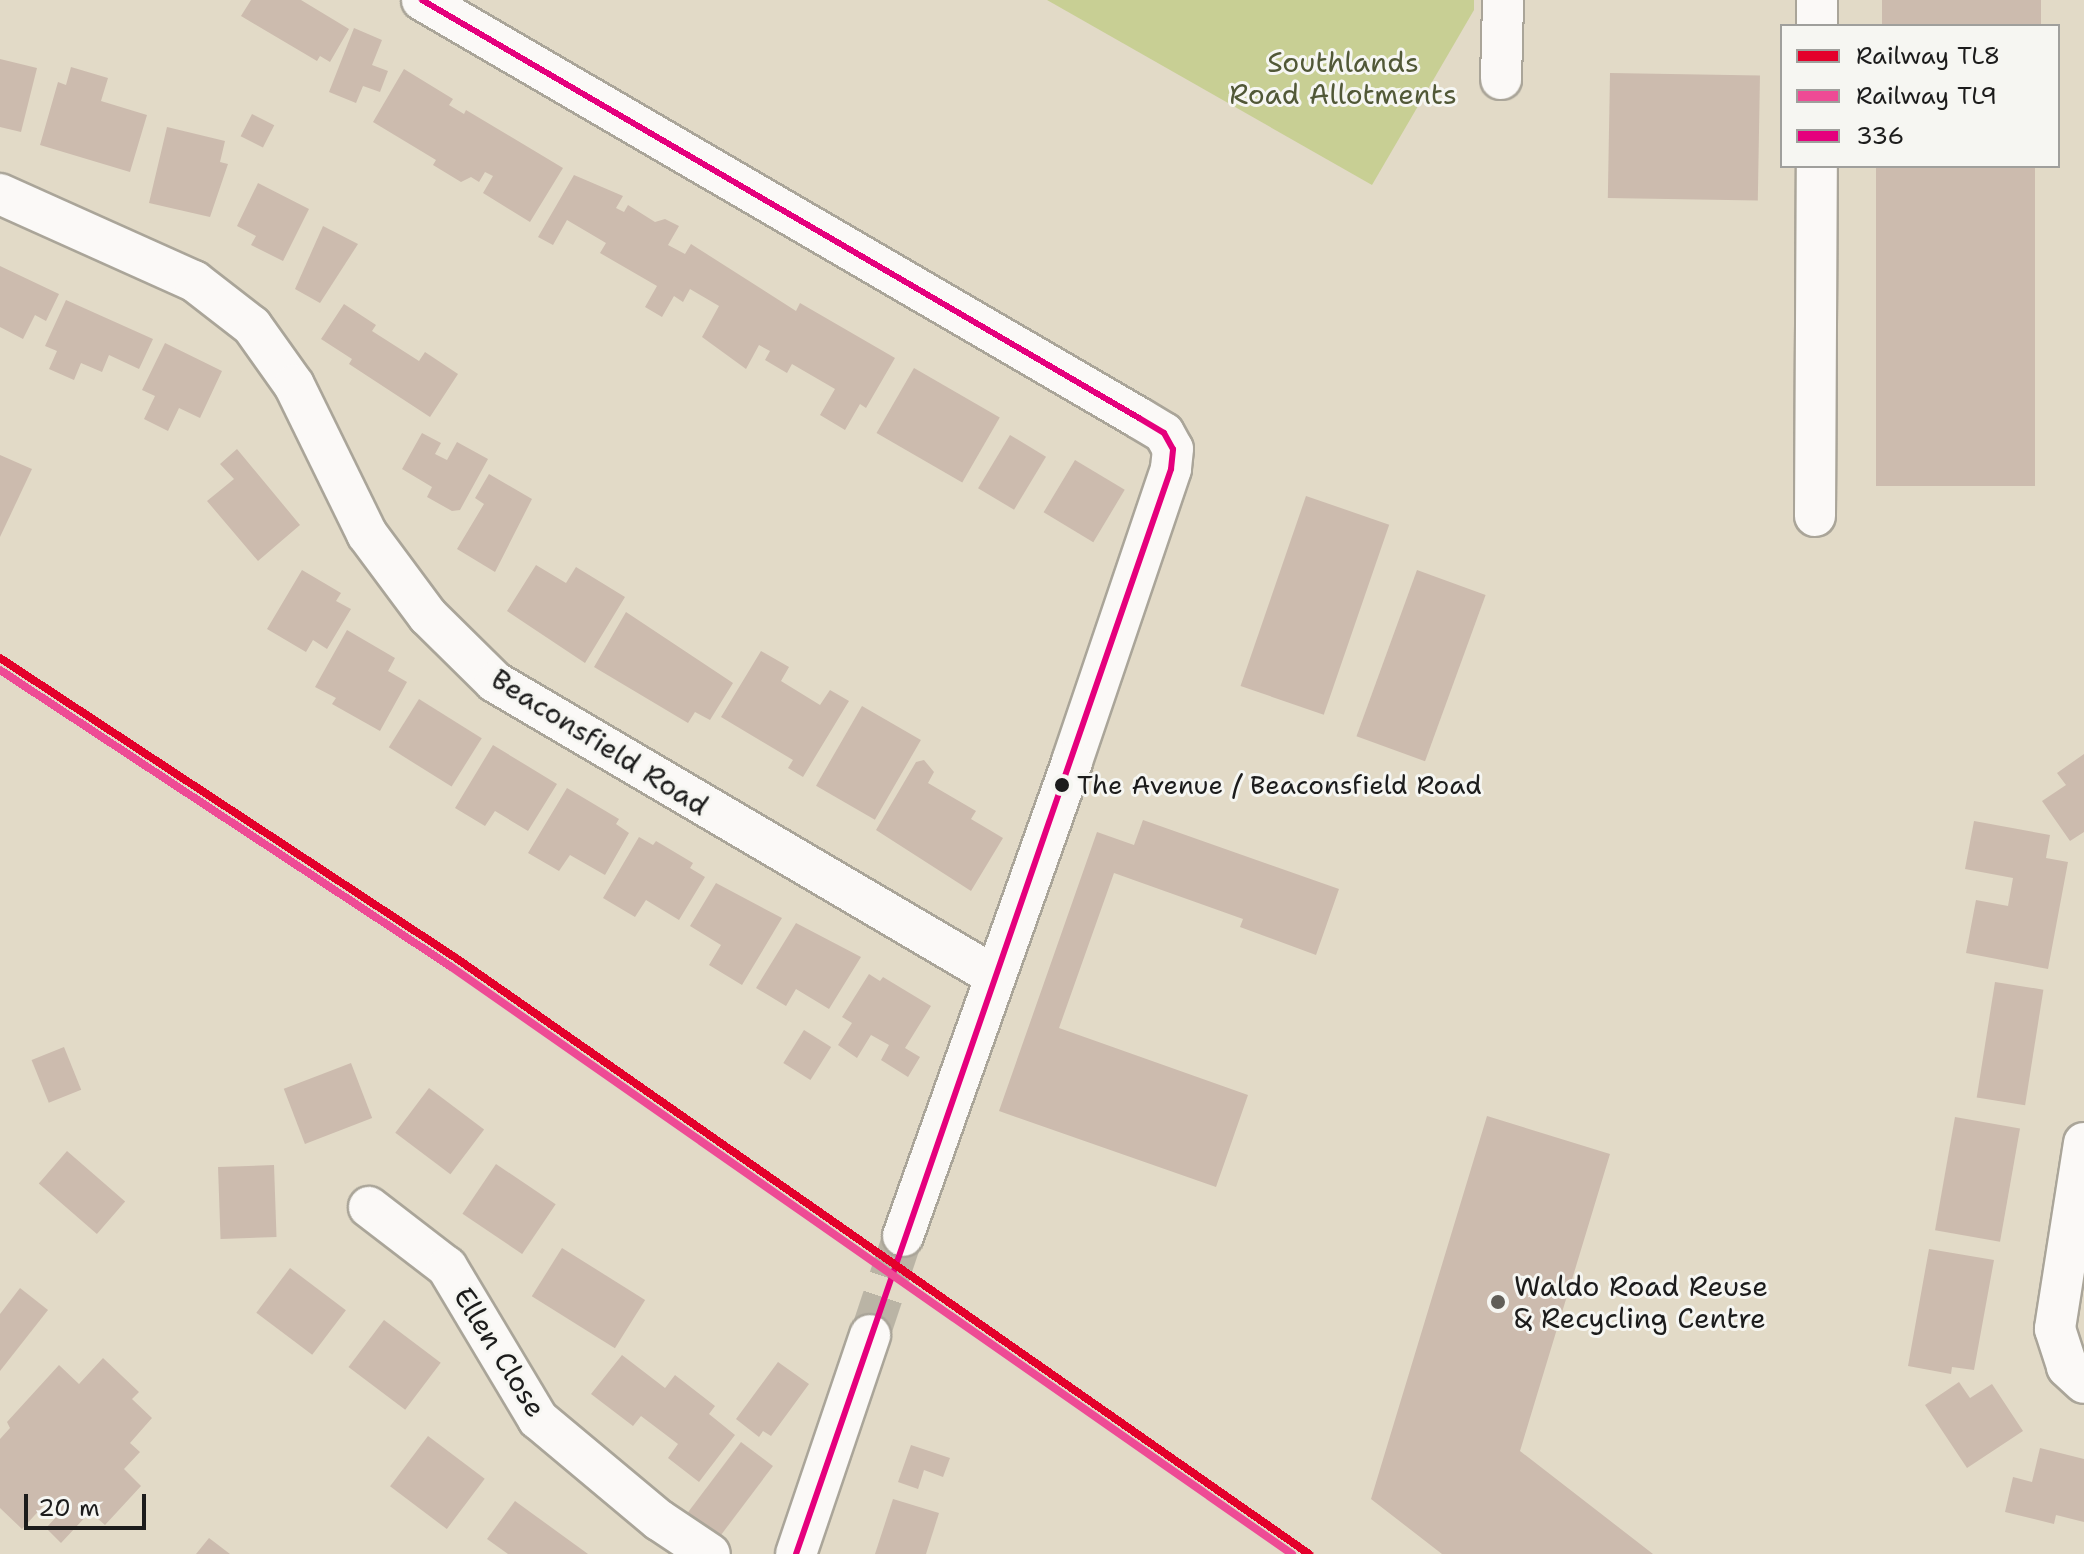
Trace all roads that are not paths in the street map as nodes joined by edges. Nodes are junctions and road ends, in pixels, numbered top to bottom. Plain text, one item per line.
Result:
1 (422, 0) edge
2 (1503, 0) edge
3 (1817, 0) edge
4 (1817, 24) edge
5 (1501, 79) dead end
6 (1817, 168) edge
7 (0, 194) edge
8 (1815, 516) dead end
9 (993, 975) junction
10 (2084, 1143) edge
11 (369, 1207) dead end
12 (903, 1236) tunnel mouth
13 (870, 1335) tunnel mouth
14 (2084, 1383) edge
15 (710, 1554) edge
16 (796, 1554) edge

1 - 9 street
2 - 5 street
3 - 4 street
6 - 8 street
7 - 9 street, Beaconsfield Road
9 - 12 street
10 - 14 street
11 - 15 street, Ellen Close
13 - 16 street

